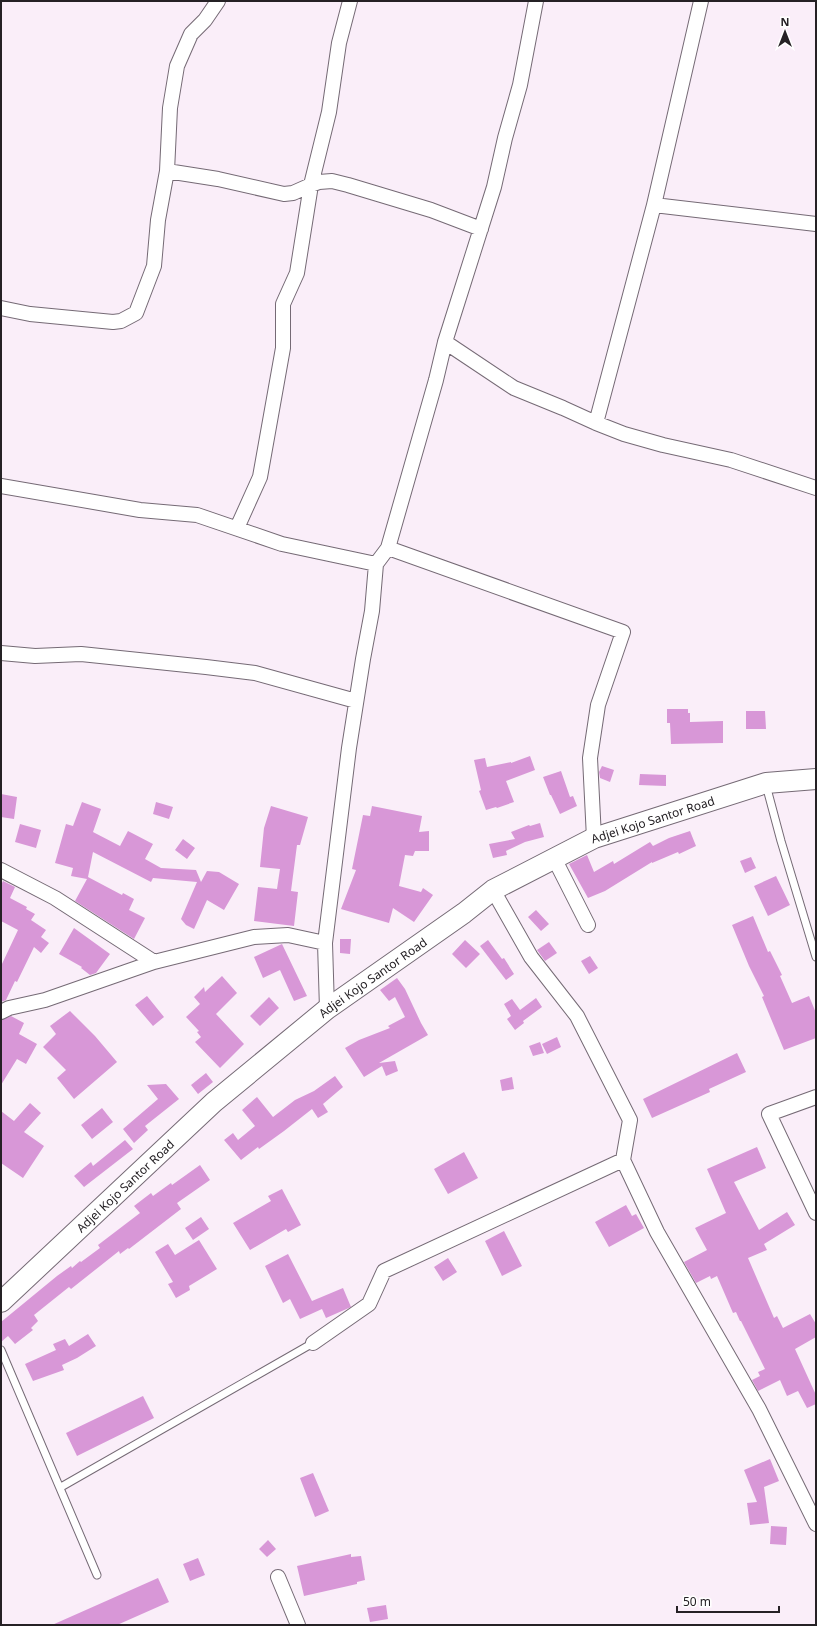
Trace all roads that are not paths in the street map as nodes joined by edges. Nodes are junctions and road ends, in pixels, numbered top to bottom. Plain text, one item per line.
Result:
1 (218, 1) edge
2 (350, 1) edge
3 (536, 1) edge
4 (701, 1) edge
5 (167, 171) junction
6 (311, 185) junction
7 (654, 205) junction
8 (816, 224) edge
9 (481, 229) junction
10 (1, 308) edge
11 (445, 342) junction
12 (596, 423) junction
13 (1, 486) edge
14 (816, 488) edge
15 (237, 528) junction
16 (388, 548) junction
17 (376, 564) junction
18 (1, 653) edge
19 (356, 700) junction
20 (816, 779) edge
21 (766, 783) junction
22 (594, 838) junction
23 (554, 858) junction
24 (1, 870) edge
25 (493, 890) junction
26 (588, 925) dead end
27 (325, 943) junction
28 (816, 956) edge
29 (154, 962) junction
30 (327, 1009) junction
31 (1, 1012) edge
32 (816, 1097) edge
33 (623, 1160) junction
34 (816, 1213) edge
35 (1, 1302) edge
36 (313, 1343) joint
37 (1, 1350) edge
38 (61, 1487) junction
39 (816, 1524) edge
40 (97, 1575) dead end
41 (278, 1577) dead end
42 (298, 1625) edge

1 - 5 street
2 - 6 street
3 - 9 street
4 - 7 street
5 - 6 street
5 - 10 street
6 - 9 street
6 - 15 street
7 - 8 street
7 - 12 street
9 - 11 street
11 - 12 street
11 - 16 street
12 - 14 street
13 - 15 street
15 - 17 street
16 - 17 street
16 - 22 street
17 - 19 street
18 - 19 street
19 - 27 street
20 - 21 street, Adjei Kojo Santor Road
21 - 22 street, Adjei Kojo Santor Road
21 - 28 lane
22 - 23 street, Adjei Kojo Santor Road
23 - 25 street, Adjei Kojo Santor Road
23 - 26 street
24 - 29 street
25 - 30 street, Adjei Kojo Santor Road
25 - 33 street
27 - 29 street
27 - 30 street
29 - 31 street
30 - 35 street, Adjei Kojo Santor Road
32 - 34 street
33 - 36 street
33 - 39 street
36 - 38 lane
37 - 38 lane
38 - 40 lane
41 - 42 street

